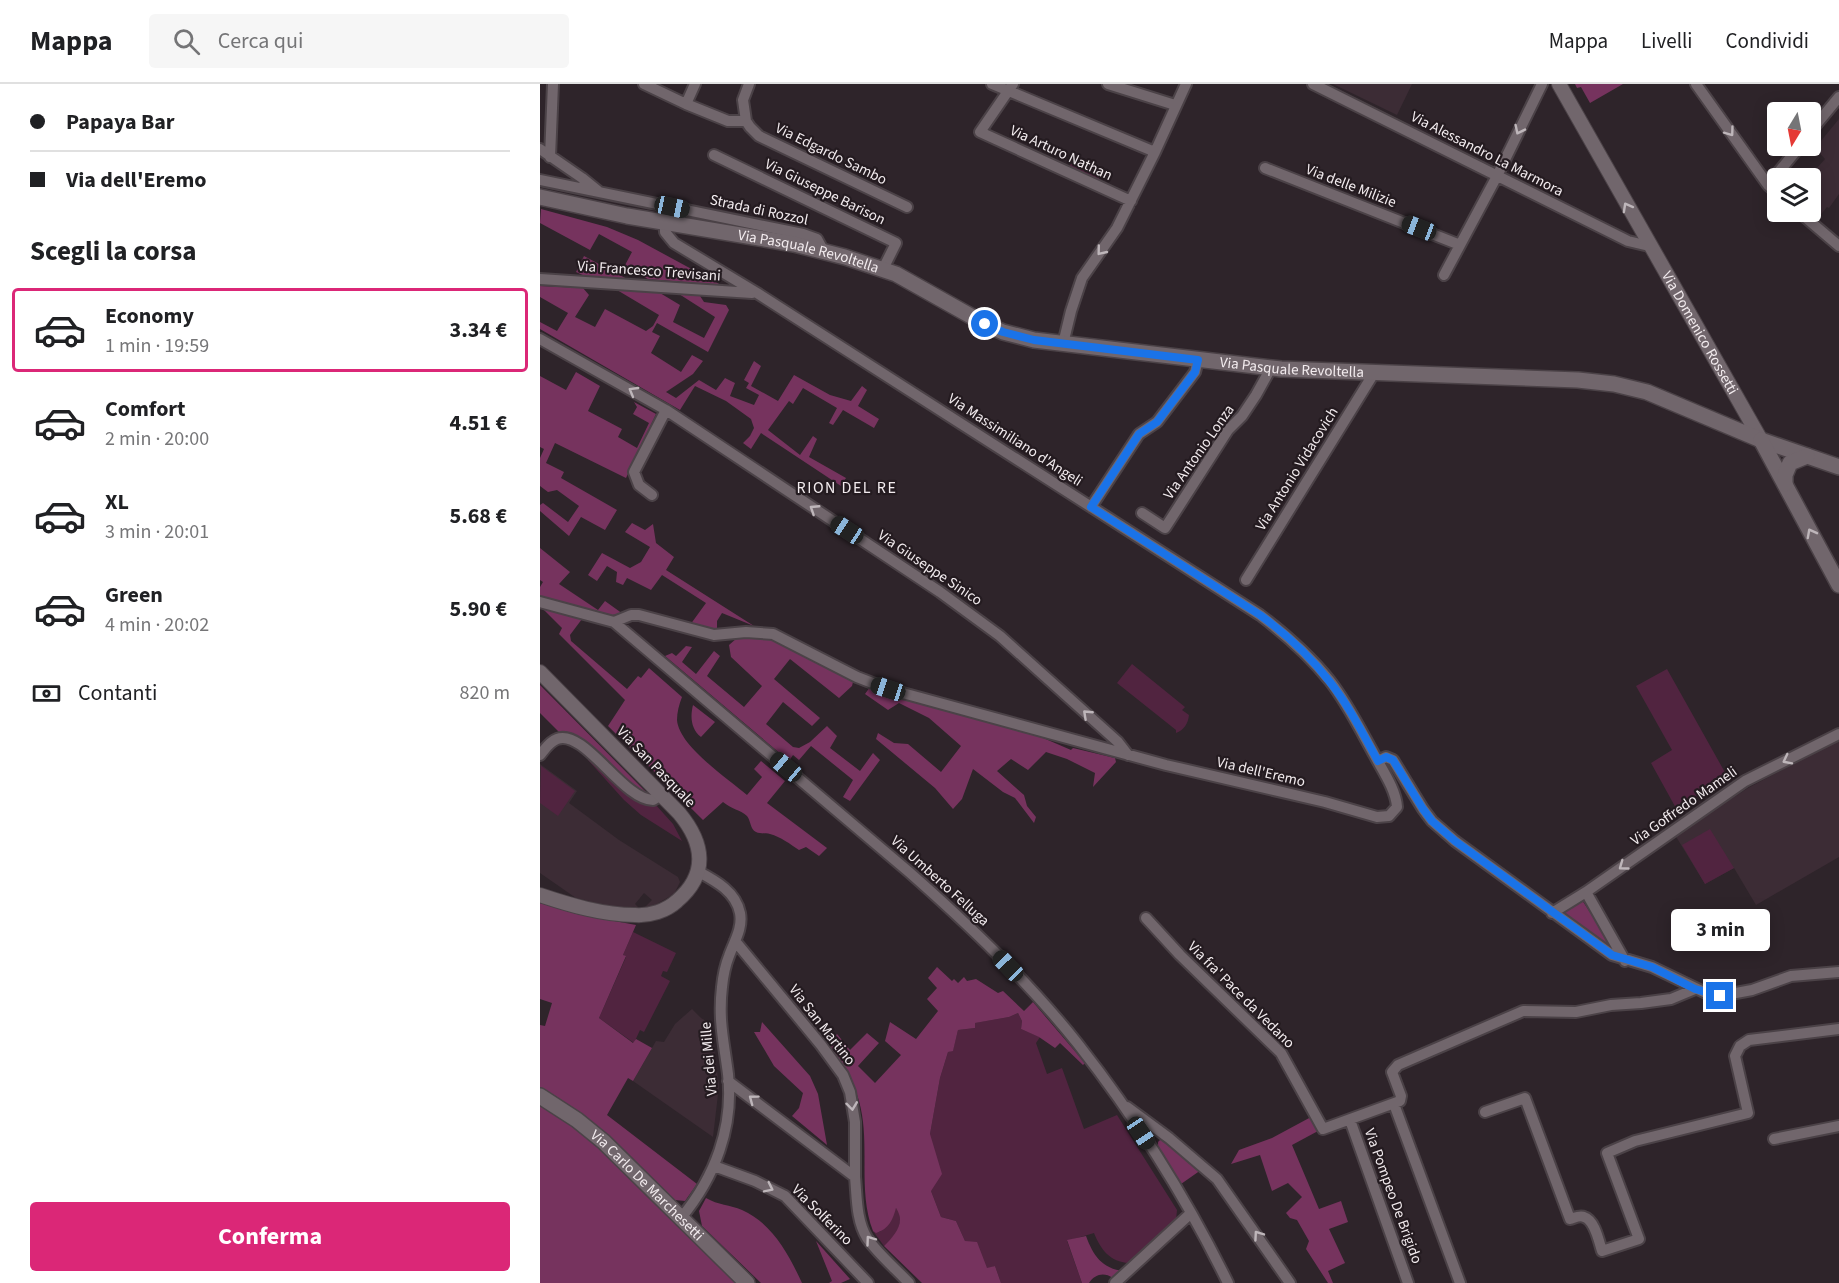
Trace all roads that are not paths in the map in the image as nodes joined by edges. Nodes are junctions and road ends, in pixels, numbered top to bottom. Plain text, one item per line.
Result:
1 (553, 84) edge
2 (644, 84) edge
3 (695, 84) edge
4 (749, 84) edge
5 (992, 84) edge
6 (1108, 84) edge
7 (1185, 84) edge
8 (1313, 84) edge
9 (1542, 84) edge
10 (1558, 84) edge
11 (1696, 84) edge
12 (1011, 87) edge
13 (1838, 99) edge
14 (686, 104) junction
15 (1176, 105) junction
16 (1821, 119) edge
17 (746, 121) junction
18 (540, 149) edge
19 (1155, 152) junction
20 (714, 155) dead end
21 (1792, 156) edge
22 (550, 157) junction
23 (1265, 168) dead end
24 (1782, 168) edge
25 (1497, 176) junction
26 (540, 180) edge
27 (1767, 184) edge
28 (598, 191) junction
29 (540, 197) edge
30 (1131, 201) junction
31 (908, 207) dead end
32 (665, 222) junction
33 (1811, 222) edge
34 (1460, 245) junction
35 (1649, 246) junction
36 (1839, 246) edge
37 (823, 250) junction
38 (883, 269) junction
39 (1444, 275) dead end
40 (540, 279) edge
41 (756, 293) junction
42 (540, 339) edge
43 (1063, 344) junction
44 (1198, 360) junction
45 (1271, 368) junction
46 (1374, 373) junction
47 (666, 410) junction
48 (1761, 440) junction
49 (1808, 456) junction
50 (1839, 467) edge
51 (1785, 484) junction
52 (652, 495) dead end
53 (1091, 507) junction
54 (1142, 513) dead end
55 (1246, 580) dead end
56 (1839, 585) edge
57 (540, 602) edge
58 (614, 622) junction
59 (540, 672) edge
60 (1839, 734) edge
61 (540, 755) edge
62 (1128, 755) junction
63 (1378, 761) junction
64 (661, 795) junction
65 (699, 872) junction
66 (1586, 892) junction
67 (540, 895) edge
68 (1552, 913) junction
69 (1146, 918) dead end
70 (735, 941) junction
71 (1626, 961) junction
72 (1839, 972) edge
73 (1695, 989) junction
74 (1839, 1029) edge
75 (728, 1081) junction
76 (540, 1096) edge
77 (1122, 1104) junction
78 (1394, 1104) junction
79 (1485, 1112) dead end
80 (1350, 1120) junction
81 (1839, 1126) edge
82 (1774, 1139) dead end
83 (714, 1166) junction
84 (855, 1177) junction
85 (1190, 1214) junction
86 (681, 1218) junction
87 (1457, 1282) edge
88 (747, 1283) edge
89 (868, 1283) edge
90 (909, 1283) edge
91 (1115, 1283) edge
92 (1228, 1283) edge
93 (1290, 1283) edge
94 (1408, 1283) edge

1 - 22 street
2 - 14 street
3 - 14 street
4 - 17 street
5 - 12 street
6 - 15 street
7 - 15 street
8 - 25 street, Via Alessandro La Marmora
9 -> 25 street
35 -> 10 street, Via Domenico Rossetti
11 -> 27 street
12 - 19 street
12 - 30 street, Via Arturo Nathan
13 - 16 street
14 - 17 street
15 - 19 street
17 - 31 street, Via Edgardo Sambo
18 - 22 street
19 - 30 street
20 - 38 street, Via Giuseppe Barison
21 - 24 street
22 - 28 street
23 - 34 street, Via delle Milizie
25 - 34 street
25 - 35 street, Via Alessandro La Marmora
26 - 28 street, Strada di Rozzol
28 - 37 street, Strada di Rozzol
29 - 32 main road, Via Pasquale Revoltella
30 -> 43 street
32 - 37 main road, Via Pasquale Revoltella
32 - 41 street, Via Massimiliano d'Angeli
33 - 36 street
34 - 39 street
35 - 48 street, Via Domenico Rossetti
37 - 38 main road, Via Pasquale Revoltella
38 - 43 main road, Via Pasquale Revoltella
40 - 41 street, Via Francesco Trevisani
41 - 53 street, Via Massimiliano d'Angeli
47 -> 42 street, Via Giuseppe Sinico
43 - 44 main road, Via Pasquale Revoltella
44 - 45 main road, Via Pasquale Revoltella
44 - 53 street
45 - 46 main road, Via Pasquale Revoltella
45 - 54 street, Via Antonio Lonza
46 - 48 main road, Via Pasquale Revoltella
46 - 55 street, Via Antonio Vidacovich
47 - 52 street
62 -> 47 street, Via Giuseppe Sinico
48 - 49 main road, Via Pasquale Revoltella
48 - 51 main road, Via Domenico Rossetti
49 - 50 main road, Via Pasquale Revoltella
49 - 51 main road
56 -> 51 main road, Via Domenico Rossetti
53 - 63 street, Via Massimiliano d'Angeli
57 - 58 street, Via dell'Eremo
58 - 62 street, Via dell'Eremo
58 - 77 street, Via Umberto Felluga
59 - 64 street, Via San Pasquale
60 -> 66 street, Via Goffredo Mameli
61 - 64 street
62 - 63 street, Via dell'Eremo
63 - 68 street
64 - 65 street, Via San Pasquale
65 - 67 street
65 - 70 street, Via dei Mille
66 - 68 street, Via Goffredo Mameli
66 - 71 street
68 - 71 street
69 - 80 street, Via fra' Pace da Vedano
70 - 75 street, Via dei Mille
70 -> 84 street, Via San Martino
71 - 73 street
72 - 73 street
73 - 78 street
74 - 79 street
75 - 83 street, Via dei Mille
84 -> 75 street
76 - 86 main road, Via Carlo De Marchesetti
77 - 85 street, Via Umberto Felluga
93 -> 77 street
78 - 80 street, Via fra' Pace da Vedano
78 - 87 street
80 - 94 street, Via Pompeo De Brigido
81 - 82 street
83 - 86 street, Via dei Mille
83 -> 89 street, Via Solferino
90 -> 84 street, Via San Martino
85 - 91 street
85 - 92 street, Via Umberto Felluga
86 - 88 main road, Via Carlo De Marchesetti

